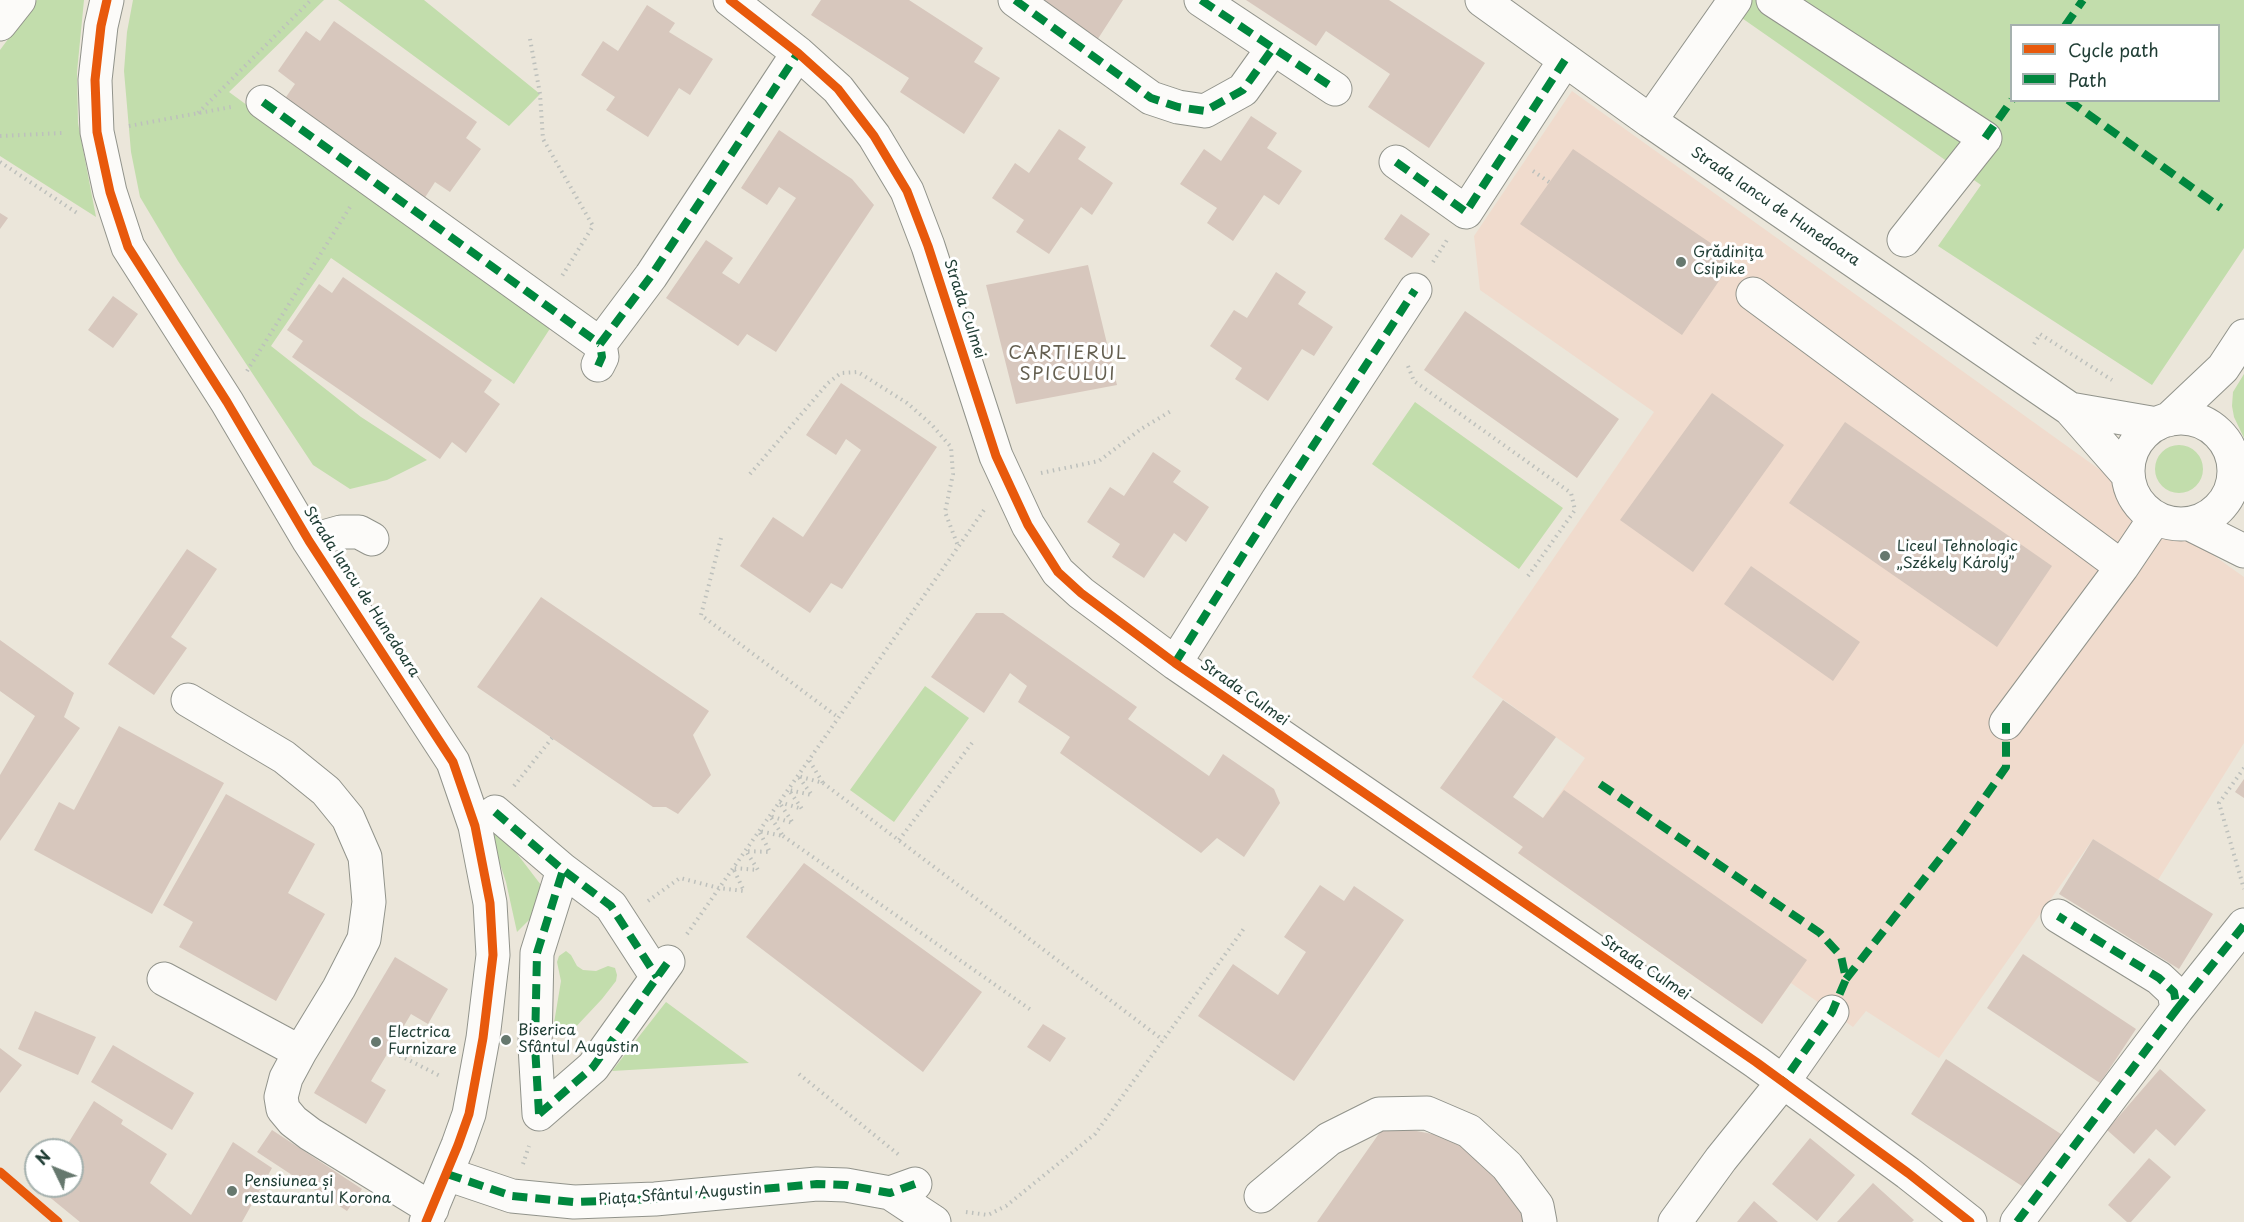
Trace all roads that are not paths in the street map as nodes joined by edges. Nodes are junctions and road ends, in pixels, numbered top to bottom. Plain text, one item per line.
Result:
1 (19, 0) edge
2 (107, 0) edge
3 (730, 0) edge
4 (1015, 0) edge
5 (1201, 0) edge
6 (1482, 0) edge
7 (1735, 0) edge
8 (1773, 0) edge
9 (0, 24) edge
10 (1273, 48) junction
11 (798, 53) junction
12 (1565, 60) junction
13 (1335, 89) dead end
14 (263, 102) dead end
15 (1650, 121) junction
16 (1396, 162) dead end
17 (1904, 240) dead end
18 (1415, 290) road end
19 (1753, 294) dead end
20 (2244, 336) edge
21 (2223, 368) junction
22 (2070, 409) junction
23 (2162, 422) junction
24 (2221, 436) junction
25 (2128, 476) junction
26 (2239, 487) edge
27 (2155, 518) junction
28 (2190, 524) junction
29 (372, 539) dead end
30 (309, 541) junction
31 (2244, 551) edge
32 (2122, 567) junction
33 (1174, 663) junction
34 (188, 700) dead end
35 (2006, 723) dead end
36 (495, 812) road end
37 (563, 870) junction
38 (2058, 916) dead end
39 (2244, 925) edge
40 (164, 979) dead end
41 (2177, 1009) junction
42 (1832, 1012) dead end
43 (300, 1052) junction
44 (1783, 1082) junction
45 (447, 1174) junction
46 (1262, 1196) dead end
47 (429, 1216) edge
48 (934, 1222) edge
49 (1540, 1222) edge
50 (1675, 1222) edge
51 (1970, 1222) edge
52 (2017, 1222) edge

1 - 9 street
2 - 30 street, Strada Iancu de Hunedoara
3 - 11 street, Strada Culmei
4 - 10 street
5 - 10 street
6 - 12 street, Strada Iancu de Hunedoara
7 - 15 street
8 - 17 street
10 - 13 street
11 - 14 street
11 - 33 street, Strada Culmei
12 - 15 street, Strada Iancu de Hunedoara
12 - 16 street
15 - 22 street, Strada Iancu de Hunedoara
18 - 33 street
19 - 32 street
20 - 21 street
21 - 23 street
21 - 24 street
22 - 23 street, Strada Iancu de Hunedoara
22 - 25 street, Strada Iancu de Hunedoara
23 - 24 street
23 - 25 street
24 - 26 street
25 - 27 street
26 - 28 street
27 - 28 street
27 - 32 street
28 - 31 street
29 - 30 street
30 - 45 street, Strada Iancu de Hunedoara
32 - 35 street
33 - 44 street, Strada Culmei
34 - 43 street
36 - 37 street
37 - 37 street
38 - 41 street
39 - 41 street
40 - 43 street
41 - 52 street
42 - 44 street
43 - 47 street
44 - 50 street
44 - 51 street, Strada Culmei
45 - 47 street, Strada Iancu de Hunedoara
45 - 48 street, Piața Sfântul Augustin
46 - 49 street

